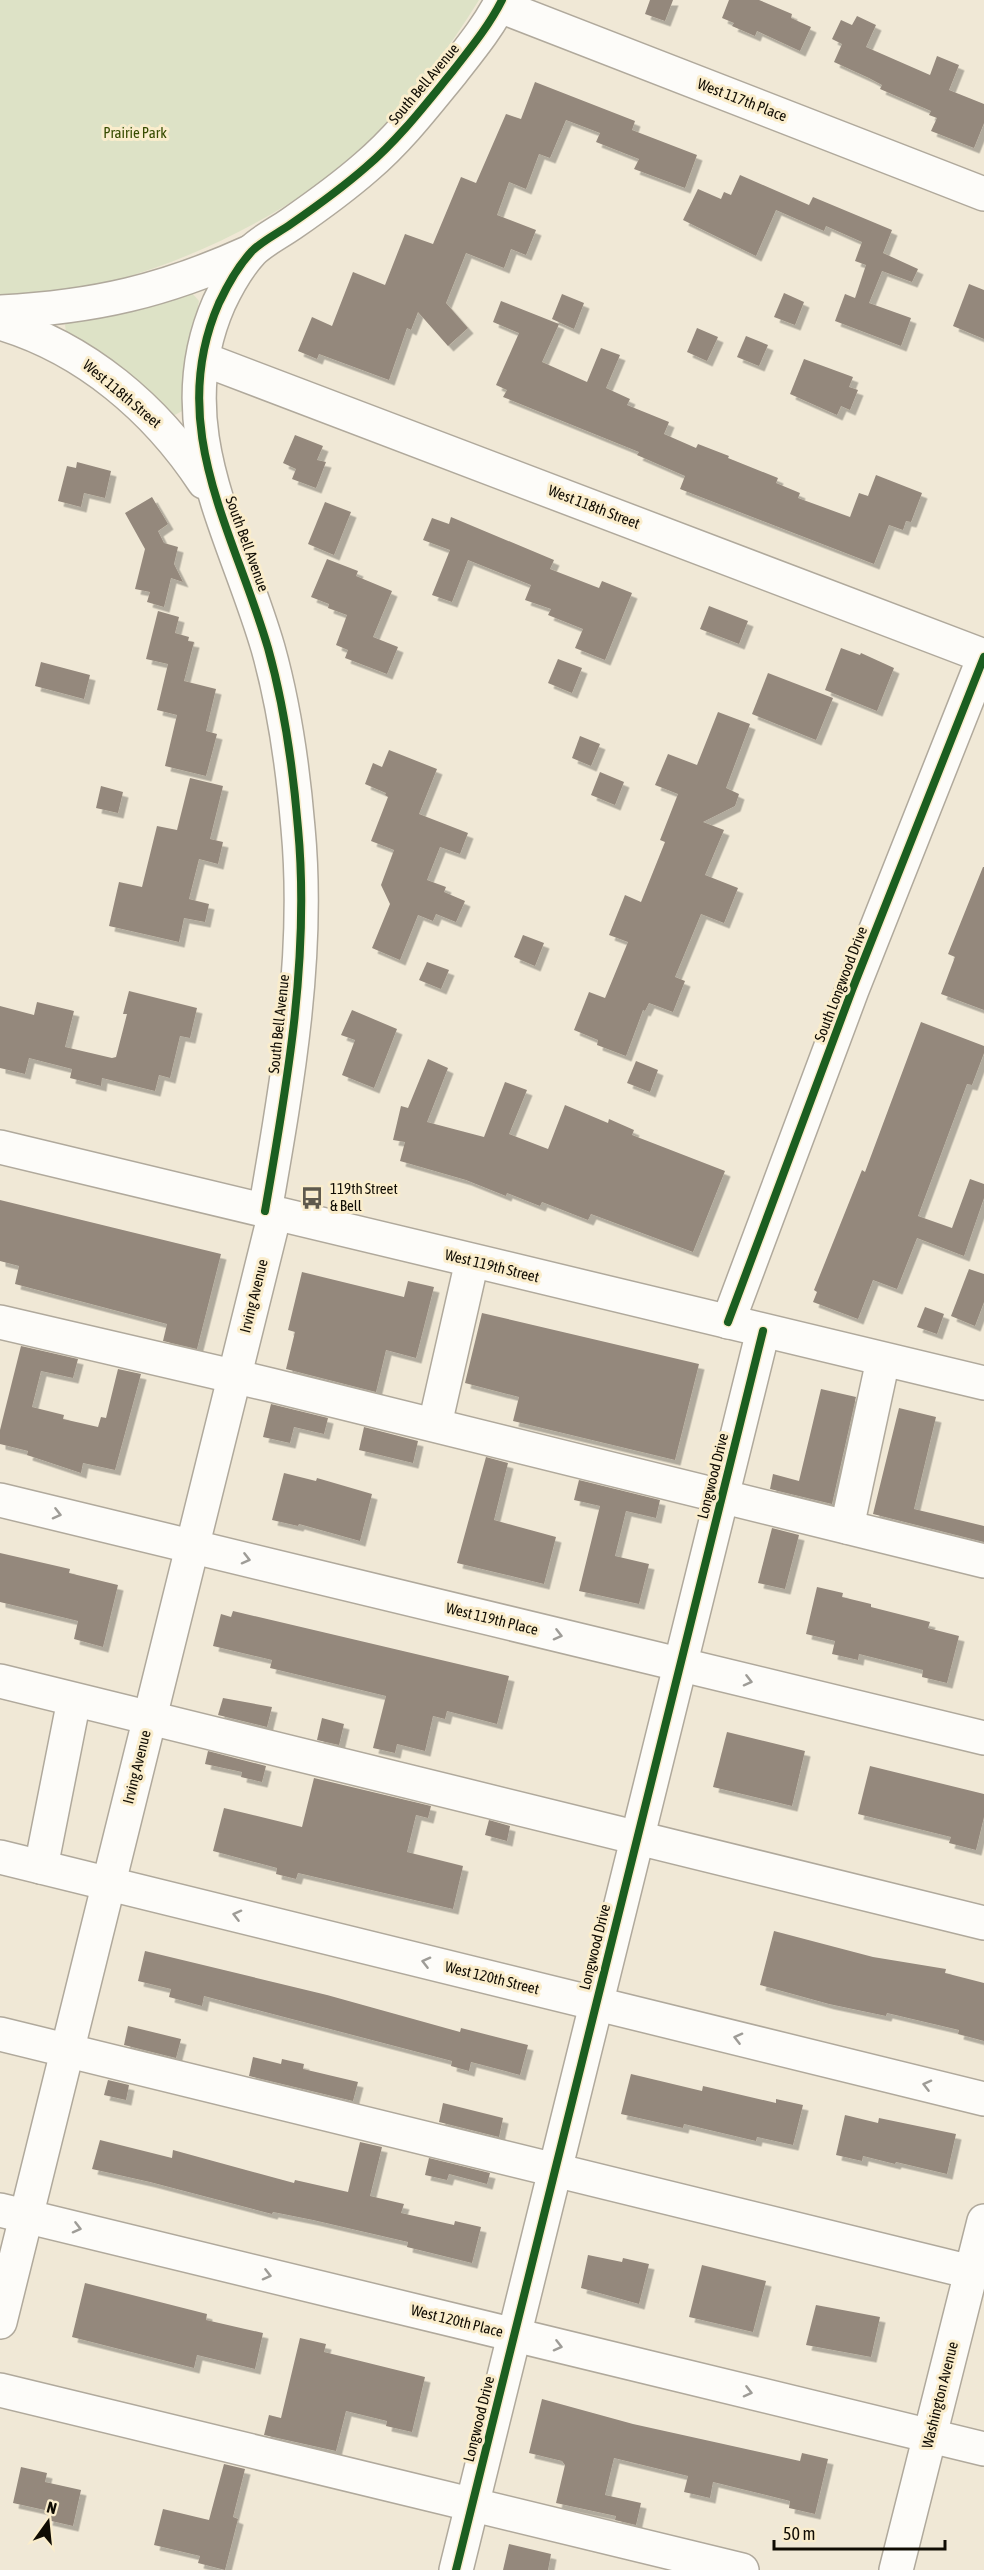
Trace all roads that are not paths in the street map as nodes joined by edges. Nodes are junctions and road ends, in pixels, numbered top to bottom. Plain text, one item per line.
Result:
1 (501, 3) edge
2 (984, 194) edge
3 (252, 251) junction
4 (0, 312) edge
5 (0, 323) edge
6 (204, 359) junction
7 (216, 501) junction
8 (984, 656) edge
9 (0, 1147) edge
10 (270, 1212) junction
11 (472, 1261) junction
12 (0, 1322) edge
13 (728, 1322) junction
14 (763, 1331) junction
15 (884, 1360) junction
16 (234, 1377) junction
17 (984, 1383) edge
18 (438, 1411) dead end
19 (722, 1496) junction
20 (0, 1500) edge
21 (847, 1527) junction
22 (192, 1546) junction
23 (984, 1561) edge
24 (681, 1664) junction
25 (0, 1681) edge
26 (74, 1700) junction
27 (150, 1718) junction
28 (984, 1738) edge
29 (637, 1838) junction
30 (0, 1857) edge
31 (41, 1867) junction
32 (108, 1884) junction
33 (984, 1923) edge
34 (595, 2003) junction
35 (0, 2034) edge
36 (67, 2051) junction
37 (984, 2099) edge
38 (554, 2170) junction
39 (13, 2213) edge
40 (984, 2221) edge
41 (971, 2272) junction
42 (0, 2322) edge
43 (514, 2335) junction
44 (0, 2390) edge
45 (930, 2436) junction
46 (984, 2449) edge
47 (472, 2505) junction
48 (456, 2570) edge
49 (742, 2570) edge
50 (896, 2570) edge

1 - 2 street, West 117th Place
1 - 3 street, South Bell Avenue
3 - 4 street
3 - 6 street, South Bell Avenue
5 - 7 street, West 118th Street
6 - 7 street, South Bell Avenue
6 - 8 street, West 118th Street
7 - 10 street, South Bell Avenue
8 - 13 street, South Longwood Drive
9 - 10 street, West 119th Street
10 - 11 street, West 119th Street
10 - 16 street, Irving Avenue
11 - 13 street, West 119th Street
11 - 18 street
12 - 16 street
13 - 14 street, West 119th Street
14 - 15 street, West 119th Street
14 - 19 street, Longwood Drive
15 - 17 street, West 119th Street
15 - 21 street
16 - 19 street
16 - 22 street, Irving Avenue
19 - 21 street
19 - 24 street, Longwood Drive
20 -> 22 street, West 119th Place
21 - 23 street
22 -> 24 street, West 119th Place
22 - 27 street, Irving Avenue
24 -> 28 street, West 119th Place
24 - 29 street, Longwood Drive
25 - 26 street
26 - 27 street
26 - 31 street
27 - 29 street
27 - 32 street, Irving Avenue
29 - 33 street
29 - 34 street, Longwood Drive
30 - 31 street, West 120th Street
31 - 32 street, West 120th Street
34 -> 32 street, West 120th Street
32 - 36 street, Irving Avenue
37 -> 34 street, West 120th Street
34 - 38 street, Longwood Drive
35 - 36 street
36 - 38 street
36 - 39 street, Irving Avenue
38 - 41 street
38 - 43 street, Longwood Drive
39 - 42 street, Irving Avenue
39 -> 43 street, West 120th Place
40 - 41 street, Washington Avenue
41 - 45 street, Washington Avenue
43 -> 45 street, West 120th Place
43 - 47 street, Longwood Drive
44 - 47 street
45 - 46 street, West 120th Place
45 - 50 street, Washington Avenue
47 - 48 street, Longwood Drive
47 - 49 street

